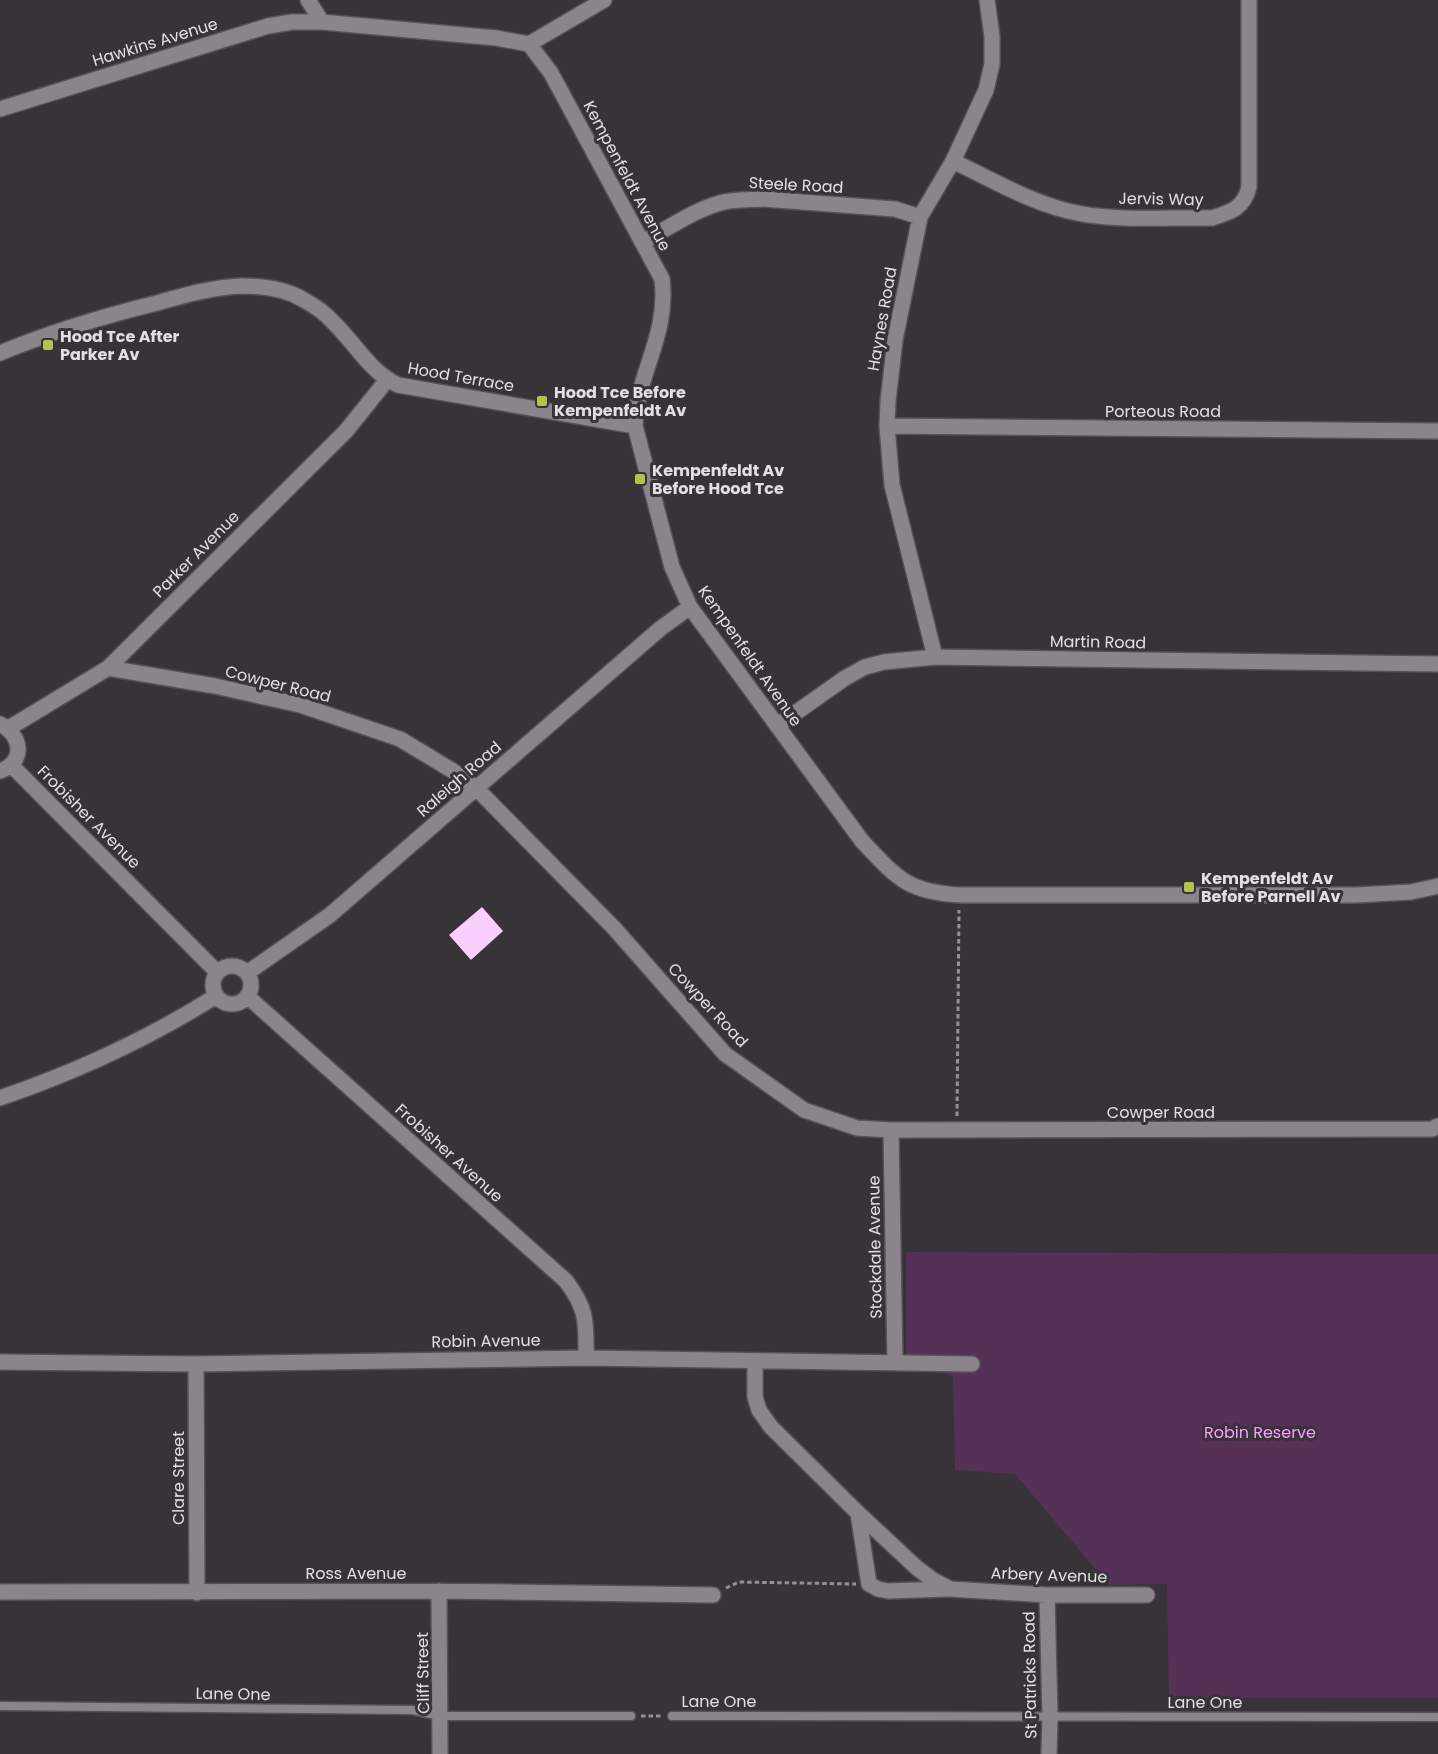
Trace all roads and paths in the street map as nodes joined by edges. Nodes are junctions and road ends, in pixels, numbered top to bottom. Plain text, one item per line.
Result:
1 (308, 0) edge
2 (604, 0) edge
3 (987, 0) edge
4 (1250, 0) edge
5 (322, 22) junction
6 (529, 44) junction
7 (0, 109) edge
8 (953, 161) junction
9 (920, 217) junction
10 (643, 243) junction
11 (0, 353) edge
12 (387, 380) junction
13 (635, 426) junction
14 (887, 426) junction
15 (1438, 431) edge
16 (690, 607) junction
17 (935, 657) junction
18 (1438, 664) edge
19 (108, 669) junction
20 (4, 726) edge
21 (777, 726) junction
22 (5, 768) edge
23 (476, 788) junction
24 (1438, 886) edge
25 (960, 895) junction
26 (217, 972) junction
27 (247, 973) junction
28 (216, 996) junction
29 (247, 996) junction
30 (0, 1098) edge
31 (1438, 1126) edge
32 (891, 1130) junction
33 (957, 1130) junction
34 (586, 1358) junction
35 (755, 1361) junction
36 (0, 1362) edge
37 (895, 1363) junction
38 (196, 1364) junction
39 (972, 1364) dead end
40 (858, 1513) junction
41 (869, 1584) junction
42 (950, 1589) junction
43 (440, 1591) junction
44 (0, 1592) edge
45 (197, 1593) junction
46 (713, 1595) joint
47 (1047, 1595) junction
48 (1147, 1595) dead end
49 (0, 1706) edge
50 (441, 1716) junction
51 (631, 1716) joint
52 (672, 1716) joint
53 (1050, 1717) junction
54 (1438, 1717) edge
55 (440, 1754) edge
56 (1049, 1754) edge

1 - 5 street
2 - 6 street
3 - 8 street, Haynes Road
4 - 8 street, Jervis Way
5 - 6 street
5 - 7 street, Hawkins Avenue
6 - 10 street, Kempenfeldt Avenue
8 - 9 street, Haynes Road
9 - 10 street, Steele Road
9 - 14 street, Haynes Road
10 - 13 street, Kempenfeldt Avenue
11 - 12 street, Hood Terrace
12 - 13 street, Hood Terrace
12 - 19 street, Parker Avenue
13 - 16 street, Kempenfeldt Avenue
14 - 15 street, Porteous Road
14 - 17 street, Haynes Road
16 - 21 street, Kempenfeldt Avenue
16 - 23 street, Raleigh Road
17 - 18 street, Martin Road
17 - 21 street, Martin Road
19 - 20 street, Parker Avenue
19 - 23 street, Cowper Road
20 - 22 street
21 - 25 street, Kempenfeldt Avenue
22 - 26 street, Frobisher Avenue
23 - 27 street, Raleigh Road
23 - 32 street, Cowper Road
24 - 25 street, Kempenfeldt Avenue
25 - 33 path
26 - 27 street
26 - 28 street
27 - 29 street
28 - 29 street
28 - 30 street
29 - 34 street, Frobisher Avenue
31 - 33 street, Cowper Road
32 - 33 street, Cowper Road
32 - 37 street, Stockdale Avenue
34 - 35 street, Robin Avenue
34 - 38 street, Robin Avenue
35 - 37 street, Robin Avenue
35 - 40 street, Arbery Avenue
36 - 38 street, Robin Avenue
37 - 39 street, Robin Avenue
38 - 45 street, Clare Street
40 - 41 street
40 - 42 street, Arbery Avenue
41 - 42 street, Arbery Avenue
41 - 46 path
42 - 47 street, Arbery Avenue
43 - 45 street, Ross Avenue
43 - 46 street, Ross Avenue
43 - 50 street, Cliff Street
44 - 45 street, Ross Avenue
47 - 48 street, Arbery Avenue
47 - 53 street, St Patricks Road
49 - 50 lane, Lane One
50 - 51 lane, Lane One
50 - 55 street, Cliff Street
51 - 52 path, Lane One
52 - 53 lane, Lane One
53 - 54 lane, Lane One
53 - 56 street, St Patricks Road

